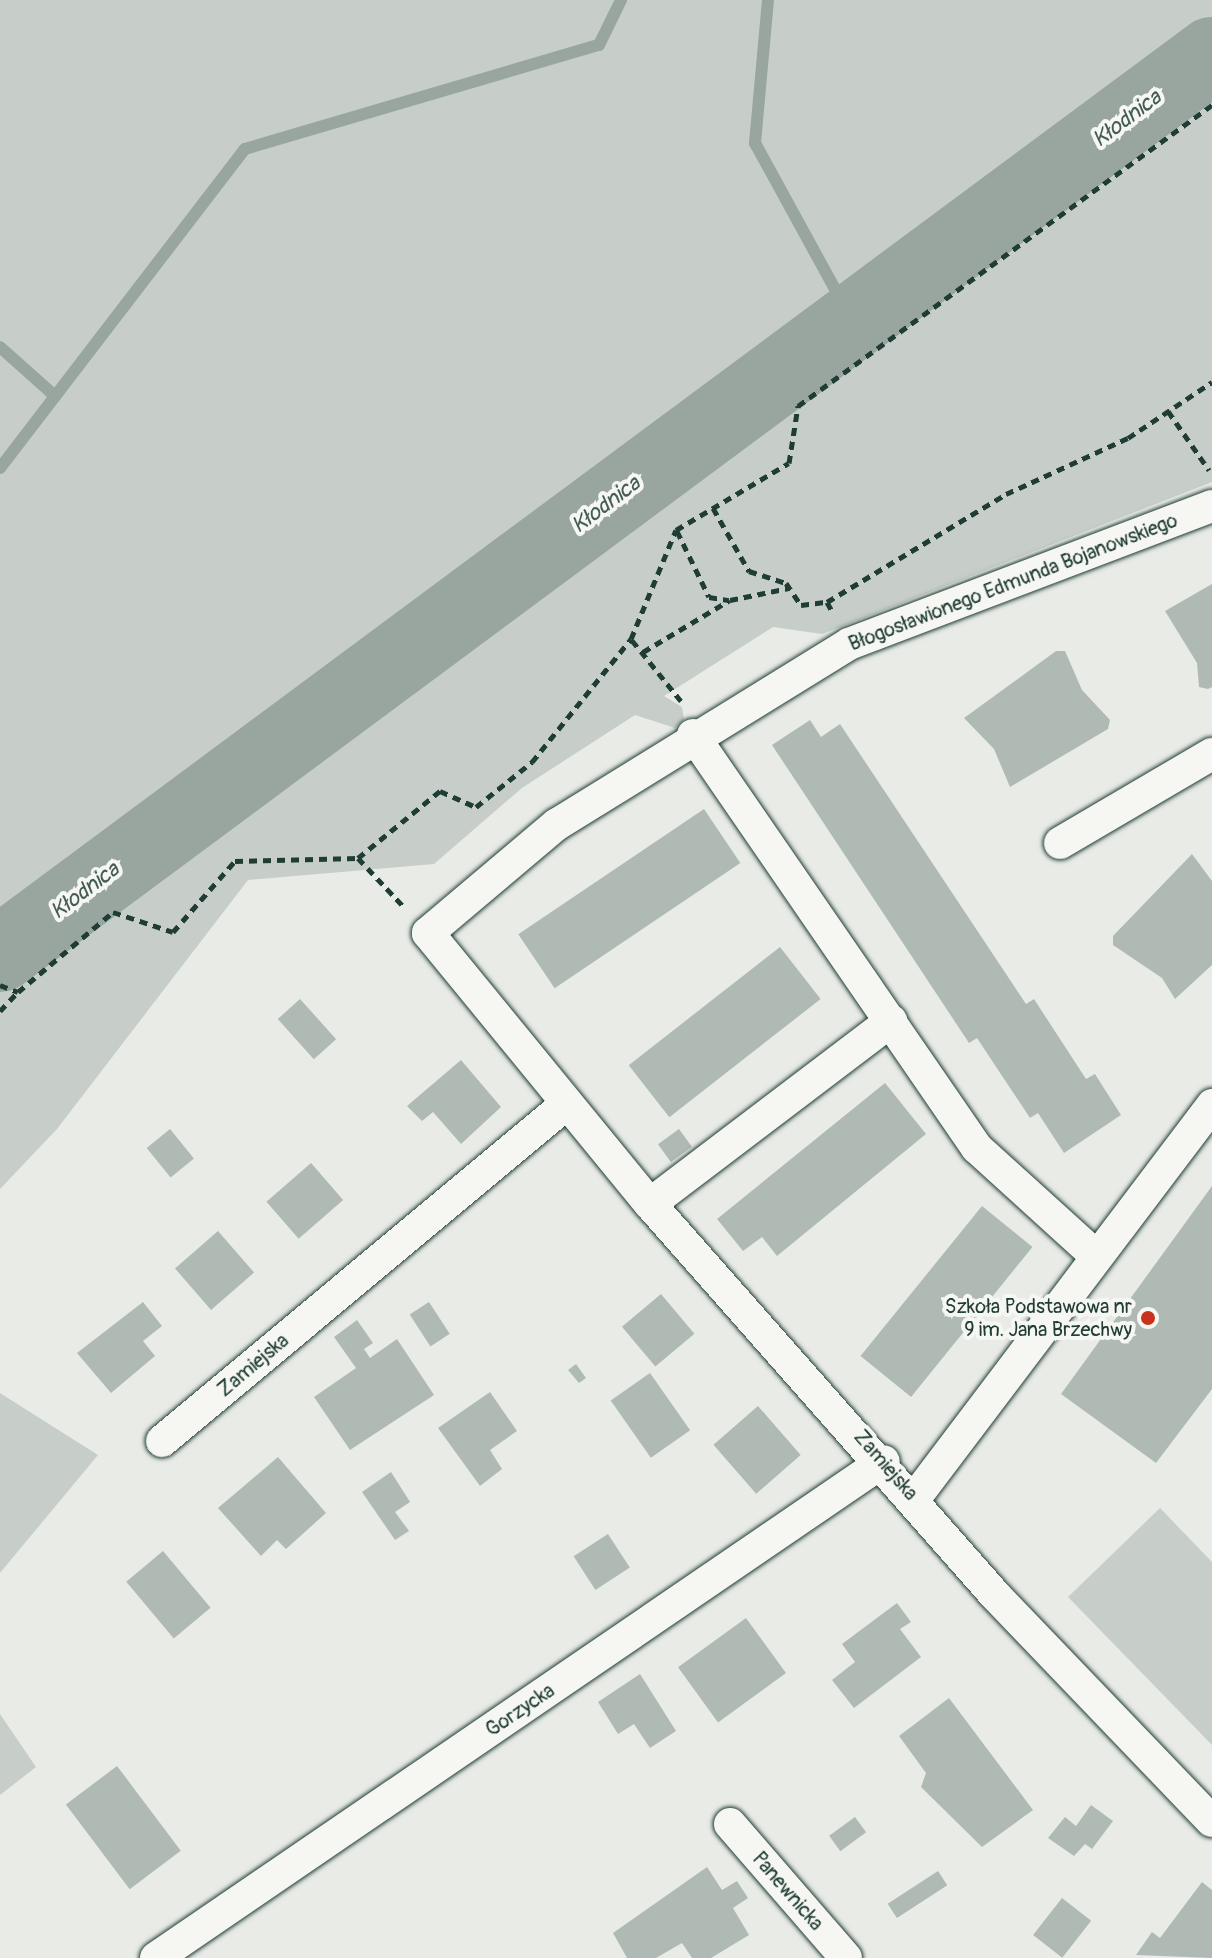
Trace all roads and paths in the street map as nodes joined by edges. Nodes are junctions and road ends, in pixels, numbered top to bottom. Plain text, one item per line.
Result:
1 (1212, 105) edge
2 (1212, 382) edge
3 (1168, 411) junction
4 (1212, 474) edge
5 (1212, 506) edge
6 (713, 508) junction
7 (676, 530) junction
8 (789, 588) junction
9 (730, 600) junction
10 (827, 602) junction
11 (631, 639) junction
12 (849, 644) junction
13 (643, 652) junction
14 (696, 733) junction
15 (1212, 754) edge
16 (1060, 843) dead end
17 (358, 858) junction
18 (428, 933) junction
19 (0, 985) edge
20 (18, 992) junction
21 (0, 1011) edge
22 (891, 1021) junction
23 (565, 1105) junction
24 (1212, 1105) edge
25 (650, 1204) junction
26 (1095, 1255) junction
27 (162, 1441) dead end
28 (884, 1461) junction
29 (915, 1498) junction
30 (1212, 1821) edge
31 (730, 1824) dead end
32 (156, 1958) edge
33 (846, 1958) edge

1 - 6 path
2 - 3 path
3 - 4 path
3 - 10 path
5 - 12 street, Błogosławionego Edmunda Bojanowskiego
6 - 7 path
6 - 8 path
7 - 9 path
7 - 11 path
8 - 9 path
8 - 10 path
9 - 13 path
10 - 12 path
11 - 13 path
11 - 17 path
12 - 14 street, Błogosławionego Edmunda Bojanowskiego
13 - 14 path
14 - 18 street, Błogosławionego Edmunda Bojanowskiego
14 - 22 street
15 - 16 street
17 - 18 path
17 - 20 path
18 - 23 street, Zamiejska
19 - 20 path
20 - 21 path
22 - 25 street
22 - 26 street
23 - 25 street, Zamiejska
23 - 27 street, Zamiejska
24 - 26 street
25 - 28 street, Zamiejska
26 - 29 street
28 - 29 street, Zamiejska
28 - 32 street, Gorzycka
29 - 30 street, Zamiejska
31 - 33 street, Panewnicka

